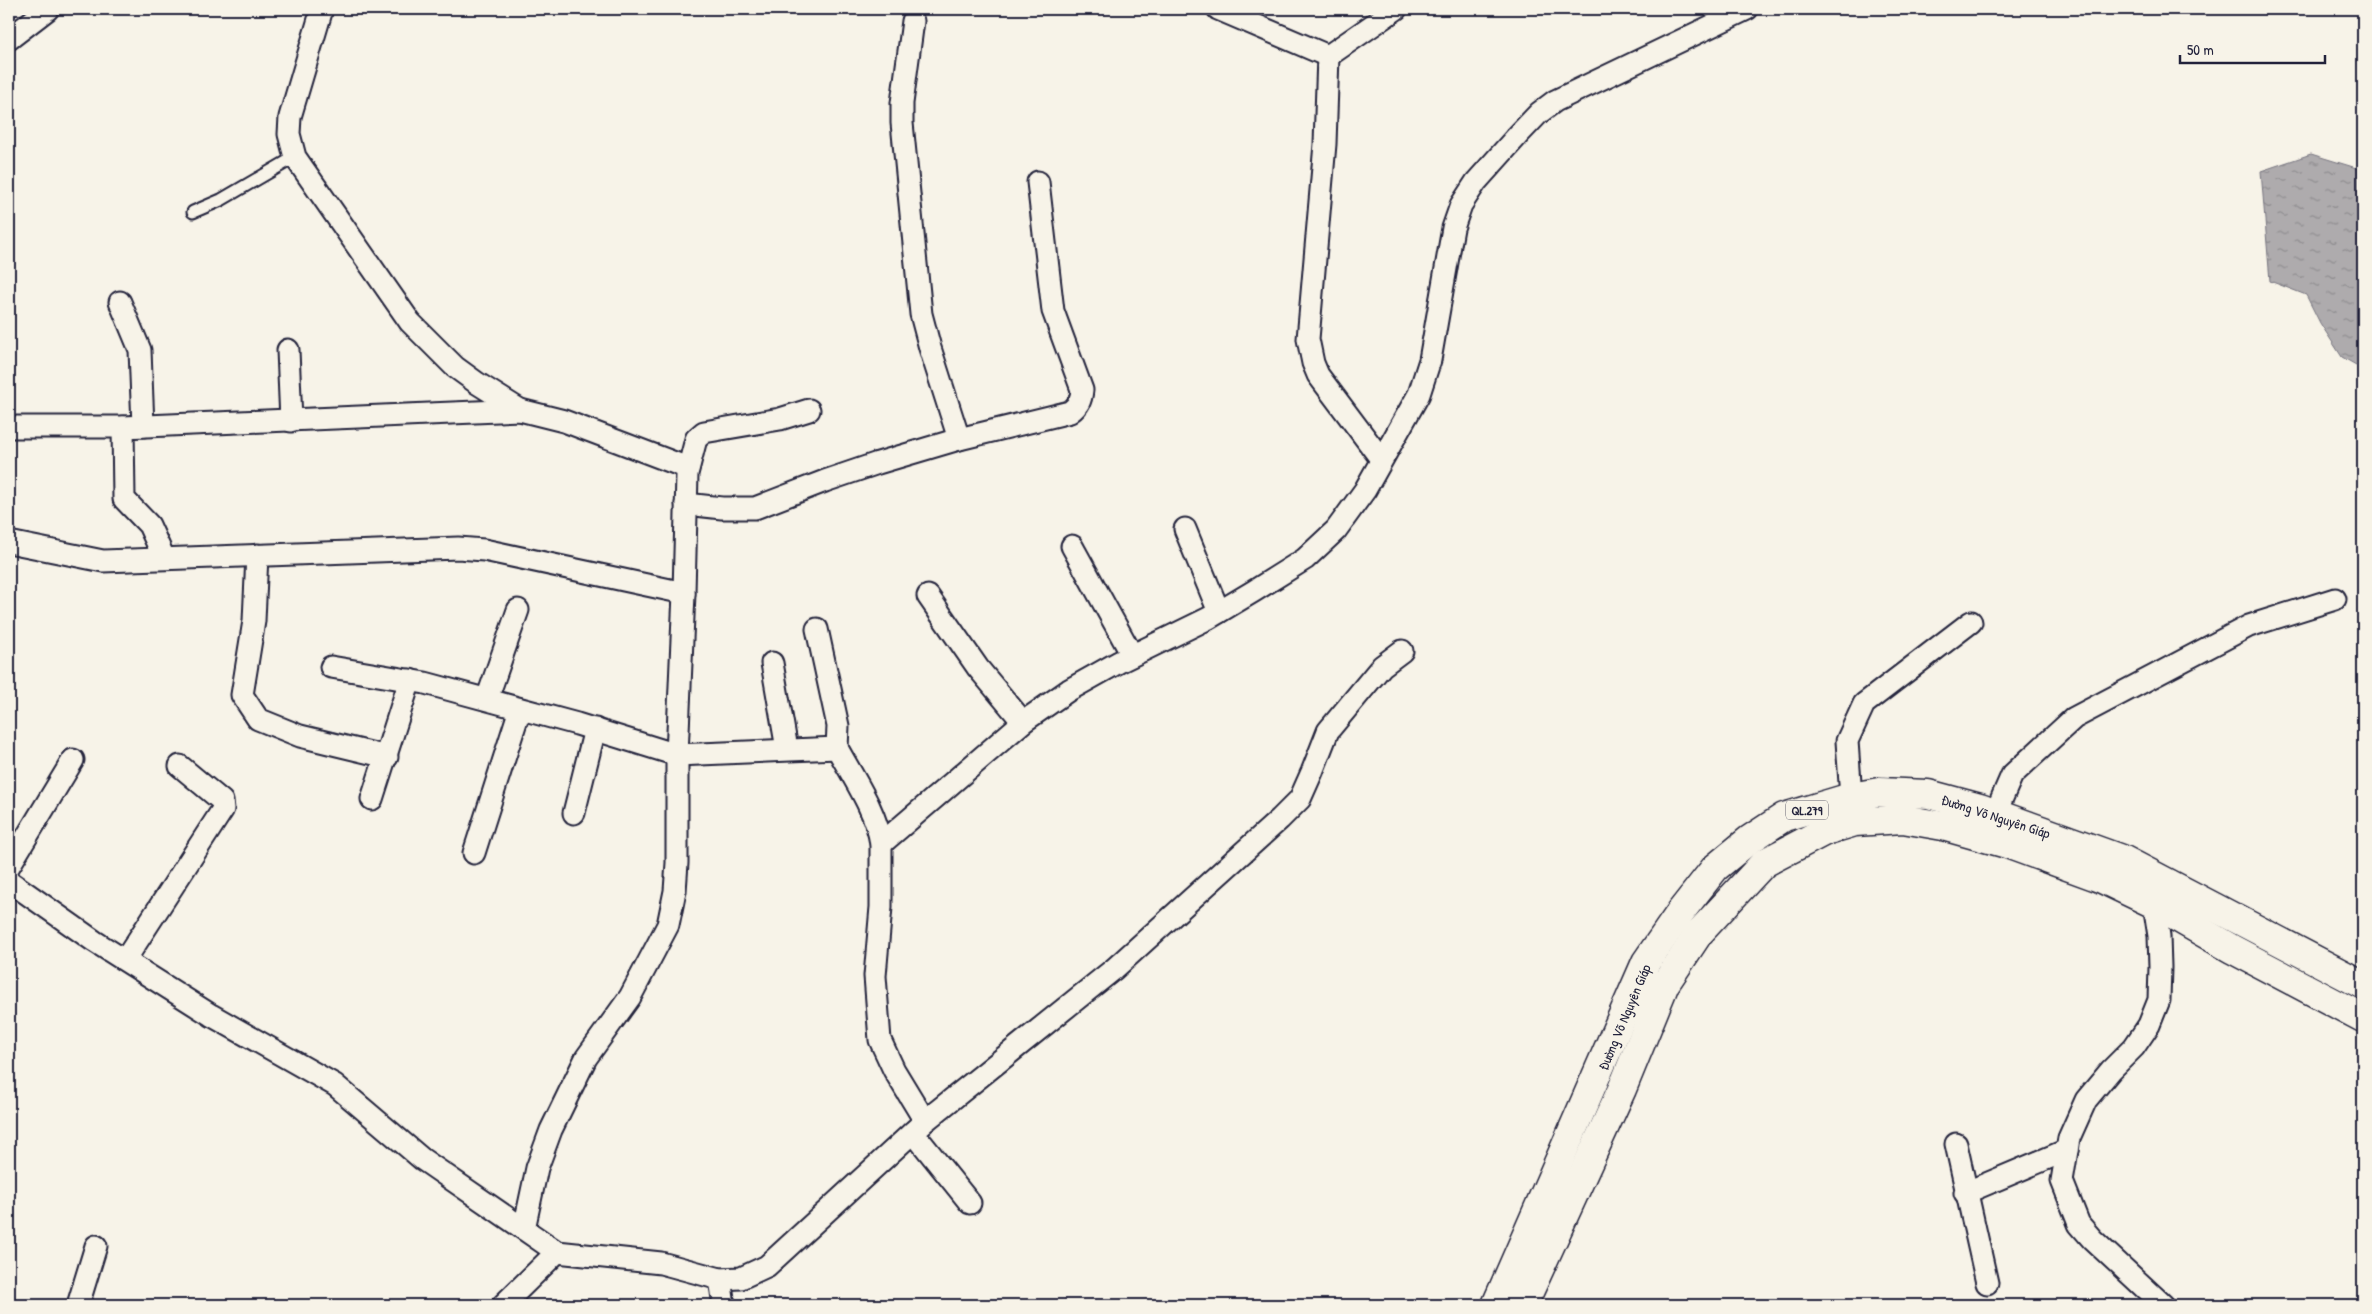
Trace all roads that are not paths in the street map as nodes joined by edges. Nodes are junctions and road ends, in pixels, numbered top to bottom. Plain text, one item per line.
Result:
1 (48, 9) edge
2 (322, 9) edge
3 (1218, 9) edge
4 (1396, 9) edge
5 (1747, 9) edge
6 (913, 22) dead end
7 (9, 39) edge
8 (1328, 56) junction
9 (295, 156) junction
10 (1038, 182) dead end
11 (193, 212) dead end
12 (120, 302) dead end
13 (288, 350) dead end
14 (520, 410) junction
15 (810, 410) dead end
16 (291, 421) junction
17 (9, 427) edge
18 (133, 427) junction
19 (959, 440) junction
20 (1381, 459) junction
21 (688, 468) junction
22 (686, 504) junction
23 (1185, 529) dead end
24 (9, 542) edge
25 (1072, 546) dead end
26 (257, 555) junction
27 (164, 558) junction
28 (684, 593) junction
29 (928, 596) dead end
30 (2335, 599) dead end
31 (518, 610) dead end
32 (1219, 612) junction
33 (1971, 622) dead end
34 (817, 629) dead end
35 (1402, 651) dead end
36 (1132, 655) junction
37 (772, 663) dead end
38 (331, 667) dead end
39 (410, 680) junction
40 (487, 699) junction
41 (520, 708) junction
42 (1023, 722) junction
43 (595, 729) junction
44 (837, 748) junction
45 (787, 749) junction
46 (677, 755) junction
47 (387, 757) junction
48 (73, 760) dead end
49 (180, 766) dead end
50 (1851, 797) junction
51 (372, 799) dead end
52 (574, 813) dead end
53 (1990, 825) junction
54 (881, 844) junction
55 (474, 853) dead end
56 (9, 866) edge
57 (2156, 876) junction
58 (9, 881) edge
59 (2154, 904) junction
60 (125, 960) junction
61 (2363, 985) edge
62 (2363, 1018) edge
63 (919, 1127) junction
64 (1956, 1144) dead end
65 (2067, 1150) junction
66 (1965, 1193) junction
67 (970, 1203) dead end
68 (524, 1230) junction
69 (96, 1246) dead end
70 (557, 1252) junction
71 (720, 1279) junction
72 (1987, 1284) dead end
73 (78, 1305) edge
74 (503, 1305) edge
75 (724, 1305) edge
76 (1496, 1305) edge
77 (1522, 1305) edge
78 (2163, 1305) edge

1 - 7 street
2 - 9 street
3 - 8 street
4 - 8 street
5 - 20 street
6 - 19 street
8 - 20 street
9 - 11 lane
9 - 14 street
10 - 19 street
12 - 18 street
13 - 16 street
14 - 16 street
14 - 21 street
15 - 21 street
16 - 18 street
17 - 18 street
18 - 27 street
19 - 22 street
20 - 32 street
21 - 22 street
22 - 28 street
23 - 32 street
24 - 27 street
25 - 36 street
26 - 27 street
26 - 28 street
26 - 47 street
28 - 46 street
29 - 42 street
30 - 53 street
31 - 40 street
32 - 36 street
33 - 50 street
34 - 44 street
35 - 63 street
36 - 42 street
37 - 45 street
38 - 39 street
39 - 40 street
39 - 47 street
40 - 41 street
41 - 43 street
41 - 55 street
42 - 54 street
43 - 46 street
43 - 52 street
44 - 45 street
44 - 54 street
45 - 46 street
46 - 68 street
47 - 51 street
48 - 56 street
49 - 60 street
50 - 53 highway, Đường Võ Nguyên Giáp / QL.279
50 - 76 highway, Đường Võ Nguyên Giáp / QL.279
53 - 57 highway, Đường Võ Nguyên Giáp / QL.279
53 - 59 highway, Đường Võ Nguyên Giáp / QL.279
53 - 77 highway, Đường Võ Nguyên Giáp / QL.279
54 - 63 street
57 - 59 street
57 - 61 highway, Đường Võ Nguyên Giáp / QL.279
58 - 60 street
59 - 62 highway, Đường Võ Nguyên Giáp / QL.279
59 - 65 street
60 - 68 street
63 - 67 street
63 - 71 street
64 - 66 street
65 - 66 street
65 - 78 street
66 - 72 street
68 - 70 street
69 - 73 street
70 - 71 street
70 - 74 street
71 - 75 street

